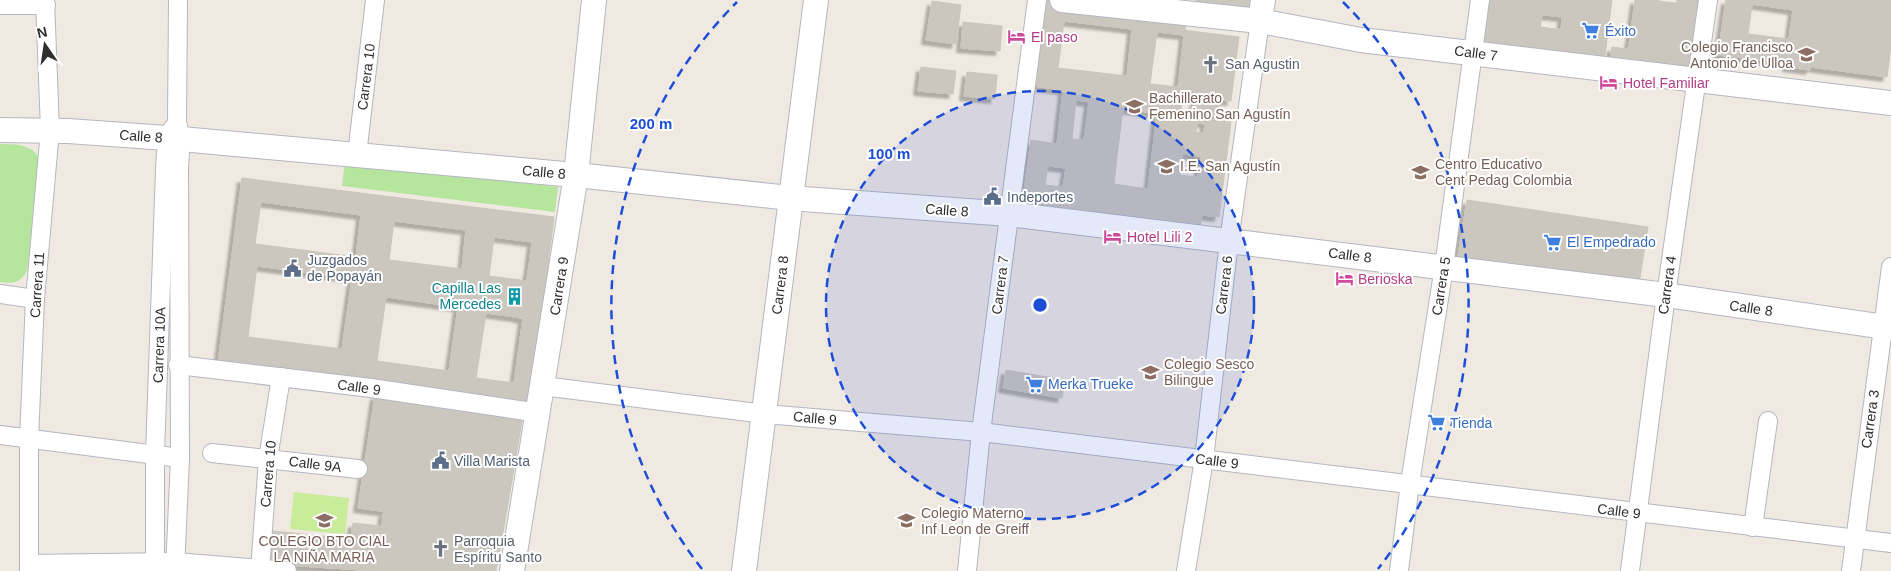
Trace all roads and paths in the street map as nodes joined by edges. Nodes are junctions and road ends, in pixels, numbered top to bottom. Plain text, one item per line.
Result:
1 (178, 0) edge
2 (375, 0) edge
3 (594, 0) edge
4 (816, 0) edge
5 (1037, 0) edge
6 (1062, 0) edge
7 (1480, 0) edge
8 (1708, 0) edge
9 (46, 3) edge
10 (0, 5) edge
11 (1262, 11) edge
12 (1473, 53) junction
13 (1698, 80) junction
14 (1891, 103) edge
15 (0, 130) edge
16 (50, 130) junction
17 (175, 133) junction
18 (356, 155) junction
19 (576, 176) junction
20 (790, 198) junction
21 (1009, 214) junction
22 (1229, 241) junction
23 (1444, 266) junction
24 (1891, 267) edge
25 (0, 294) edge
26 (1666, 295) junction
27 (35, 299) junction
28 (1887, 328) edge
29 (178, 365) junction
30 (281, 377) junction
31 (543, 386) junction
32 (539, 413) junction
33 (765, 414) junction
34 (1768, 421) dead end
35 (980, 432) junction
36 (0, 435) edge
37 (29, 439) junction
38 (212, 452) dead end
39 (155, 454) junction
40 (180, 458) junction
41 (268, 459) junction
42 (1204, 459) junction
43 (358, 469) dead end
44 (1410, 483) junction
45 (1637, 513) junction
46 (1753, 527) junction
47 (1854, 539) junction
48 (1891, 543) edge
49 (155, 567) edge
50 (175, 567) edge
51 (29, 568) edge
52 (260, 570) edge
53 (287, 571) edge
54 (512, 571) edge
55 (744, 571) edge
56 (967, 571) edge
57 (1186, 571) edge
58 (1399, 571) edge
59 (1630, 571) edge
60 (1851, 571) edge

1 - 17 street, Carrera 10A
2 - 18 street, Carrera 10
3 - 19 street, Carrera 9
4 - 20 street, Carrera 8
5 - 21 street, Carrera 7
6 - 11 street, Calle 7
7 - 12 street, Carrera 5
8 - 13 street, Carrera 4
9 - 10 street
9 - 16 street, Carrera 11
11 - 12 street, Calle 7
11 - 22 street, Carrera 6
12 - 13 street, Calle 7
12 - 23 street, Carrera 5
13 - 14 street, Calle 7
13 - 26 street, Carrera 4
15 - 16 street, Calle 8
16 - 17 street, Calle 8
16 - 27 street, Carrera 11
17 - 18 street, Calle 8
17 - 29 street, Carrera 10A
17 - 39 street, Carrera 10A
18 - 19 street, Calle 8
19 - 20 street, Calle 8
19 - 31 street, Carrera 9
20 - 21 street, Calle 8
20 - 33 street, Carrera 8
21 - 22 street, Calle 8
21 - 35 street, Carrera 7
22 - 23 street, Calle 8
22 - 42 street, Carrera 6
23 - 26 street, Calle 8
23 - 44 street, Carrera 5
24 - 28 street, Carrera 3
25 - 27 street
26 - 28 street, Calle 8
26 - 45 street, Carrera 4
27 - 37 street, Carrera 11
28 - 47 street, Carrera 3
29 - 30 street, Calle 9
29 - 40 street, Carrera 10A
30 - 32 street, Calle 9
30 - 41 street, Carrera 10
31 - 32 street, Carrera 9
31 - 33 street, Calle 9
32 - 54 street, Carrera 9
33 - 35 street, Calle 9
33 - 55 street, Carrera 8
34 - 46 street
35 - 42 street, Calle 9
35 - 56 street, Carrera 7
36 - 37 street
37 - 39 street
37 - 51 street, Carrera 11
38 - 41 street, Calle 9A
39 - 40 street
39 - 49 street, Carrera 10A
40 - 50 street, Carrera 10A
41 - 43 street, Calle 9A
41 - 52 street, Carrera 10
42 - 44 street, Calle 9
42 - 57 street, Carrera 6
44 - 45 street, Calle 9
44 - 58 street, Carrera 5
45 - 46 street, Calle 9
45 - 59 street, Carrera 4
46 - 47 street, Calle 9
47 - 48 street, Calle 9
47 - 60 street, Carrera 3
49 - 50 street
49 - 51 street
50 - 52 street
52 - 53 street

